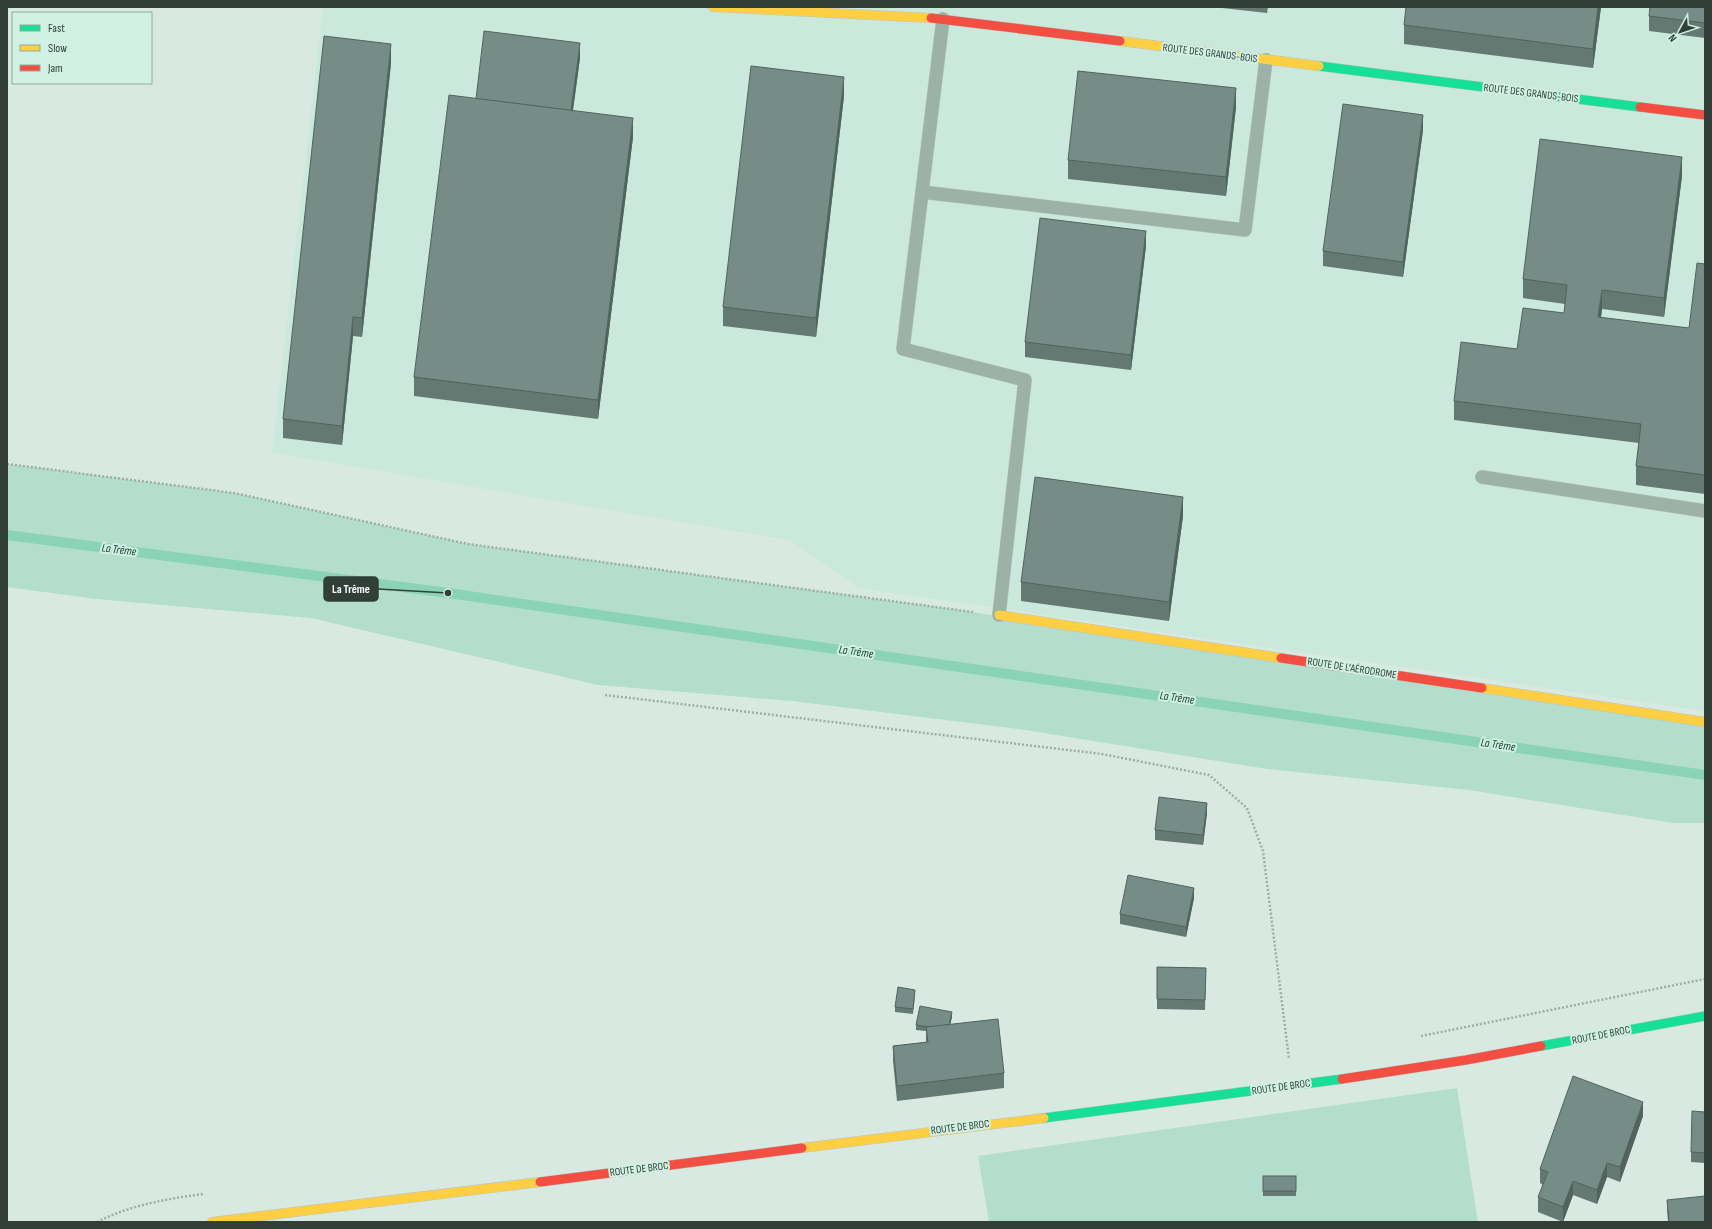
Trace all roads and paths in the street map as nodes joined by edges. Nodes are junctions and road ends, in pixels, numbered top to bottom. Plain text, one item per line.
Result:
1 (713, 7) edge
2 (943, 19) junction
3 (1266, 60) junction
4 (1705, 115) edge
5 (922, 192) junction
6 (7, 464) edge
7 (1482, 477) dead end
8 (1705, 511) edge
9 (999, 615) junction
10 (605, 695) dead end
11 (1705, 722) edge
12 (1705, 1016) edge
13 (1292, 1086) junction
14 (212, 1222) edge

1 - 2 street, ROUTE DES GRANDS-BOIS
2 - 3 street, ROUTE DES GRANDS-BOIS
2 - 5 lane
3 - 4 street, ROUTE DES GRANDS-BOIS
3 - 5 lane
5 - 9 lane
6 - 9 path
7 - 8 lane
9 - 11 street, ROUTE DE L'AÉRODROME
10 - 13 path
12 - 13 street, ROUTE DE BROC
13 - 14 street, ROUTE DE BROC

